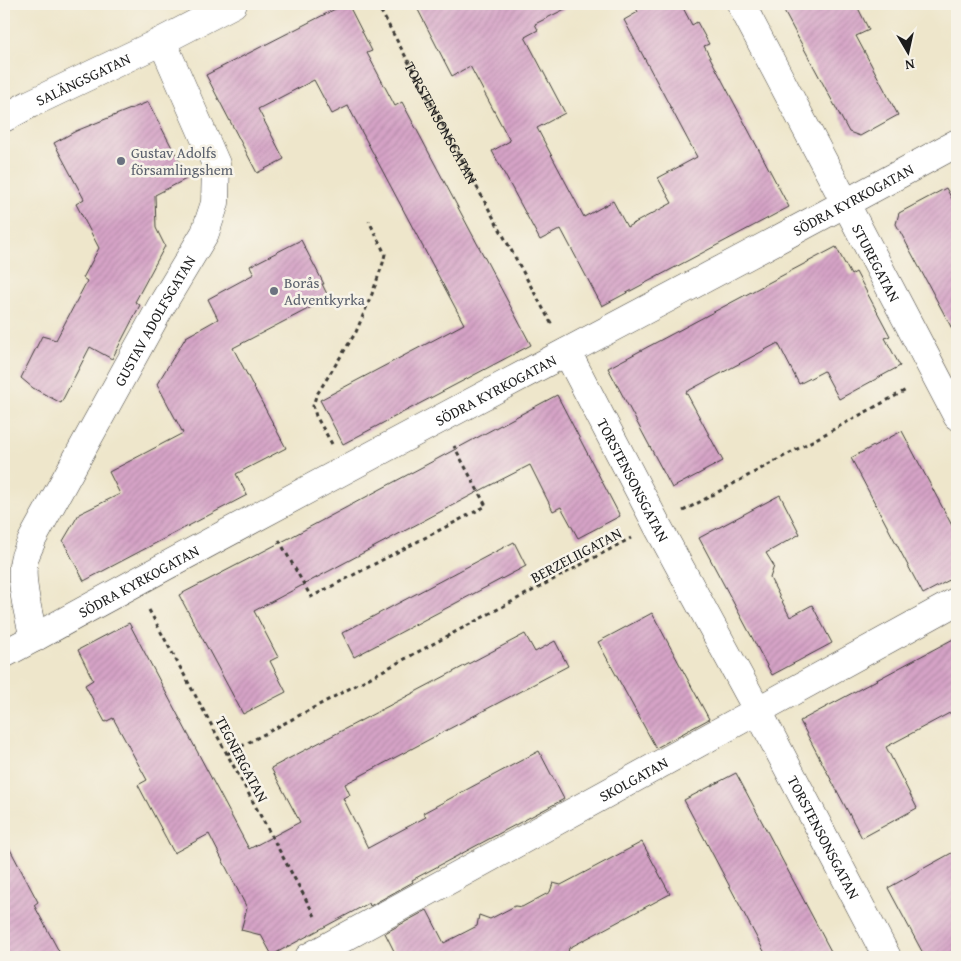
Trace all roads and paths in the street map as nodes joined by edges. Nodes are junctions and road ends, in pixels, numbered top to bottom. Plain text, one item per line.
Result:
1 (233, 4) edge
2 (377, 4) edge
3 (740, 4) edge
4 (162, 41) junction
5 (4, 118) edge
6 (957, 143) edge
7 (845, 204) junction
8 (369, 221) dead end
9 (567, 352) junction
10 (935, 374) junction
11 (957, 416) edge
12 (440, 420) junction
13 (345, 469) junction
14 (264, 513) junction
15 (657, 525) junction
16 (134, 582) junction
17 (957, 601) edge
18 (34, 638) junction
19 (4, 654) edge
20 (758, 712) junction
21 (227, 754) junction
22 (325, 953) edge
23 (887, 957) edge

1 - 4 street
2 - 9 path, TORSTENSONSGATAN
3 - 7 street, STUREGATAN
4 - 5 street, SALÄNGSGATAN
4 - 18 street, GUSTAV ADOLFSGATAN
6 - 7 street, SÖDRA KYRKOGATAN
7 - 9 street, SÖDRA KYRKOGATAN
7 - 10 street, STUREGATAN
8 - 13 path
9 - 12 street, SÖDRA KYRKOGATAN
9 - 15 street, TORSTENSONSGATAN
10 - 11 street, STUREGATAN
10 - 15 path, BERZELIIGATAN
12 - 13 street, SÖDRA KYRKOGATAN
12 - 14 path
13 - 14 street, SÖDRA KYRKOGATAN
14 - 16 street, SÖDRA KYRKOGATAN
15 - 20 street, TORSTENSONSGATAN
15 - 21 path, BERZELIIGATAN
16 - 18 street, SÖDRA KYRKOGATAN
16 - 21 path, TEGNERGATAN
17 - 20 street, SKOLGATAN
18 - 19 street
20 - 22 street, SKOLGATAN
20 - 23 street, TORSTENSONSGATAN
21 - 22 path, TEGNERGATAN

